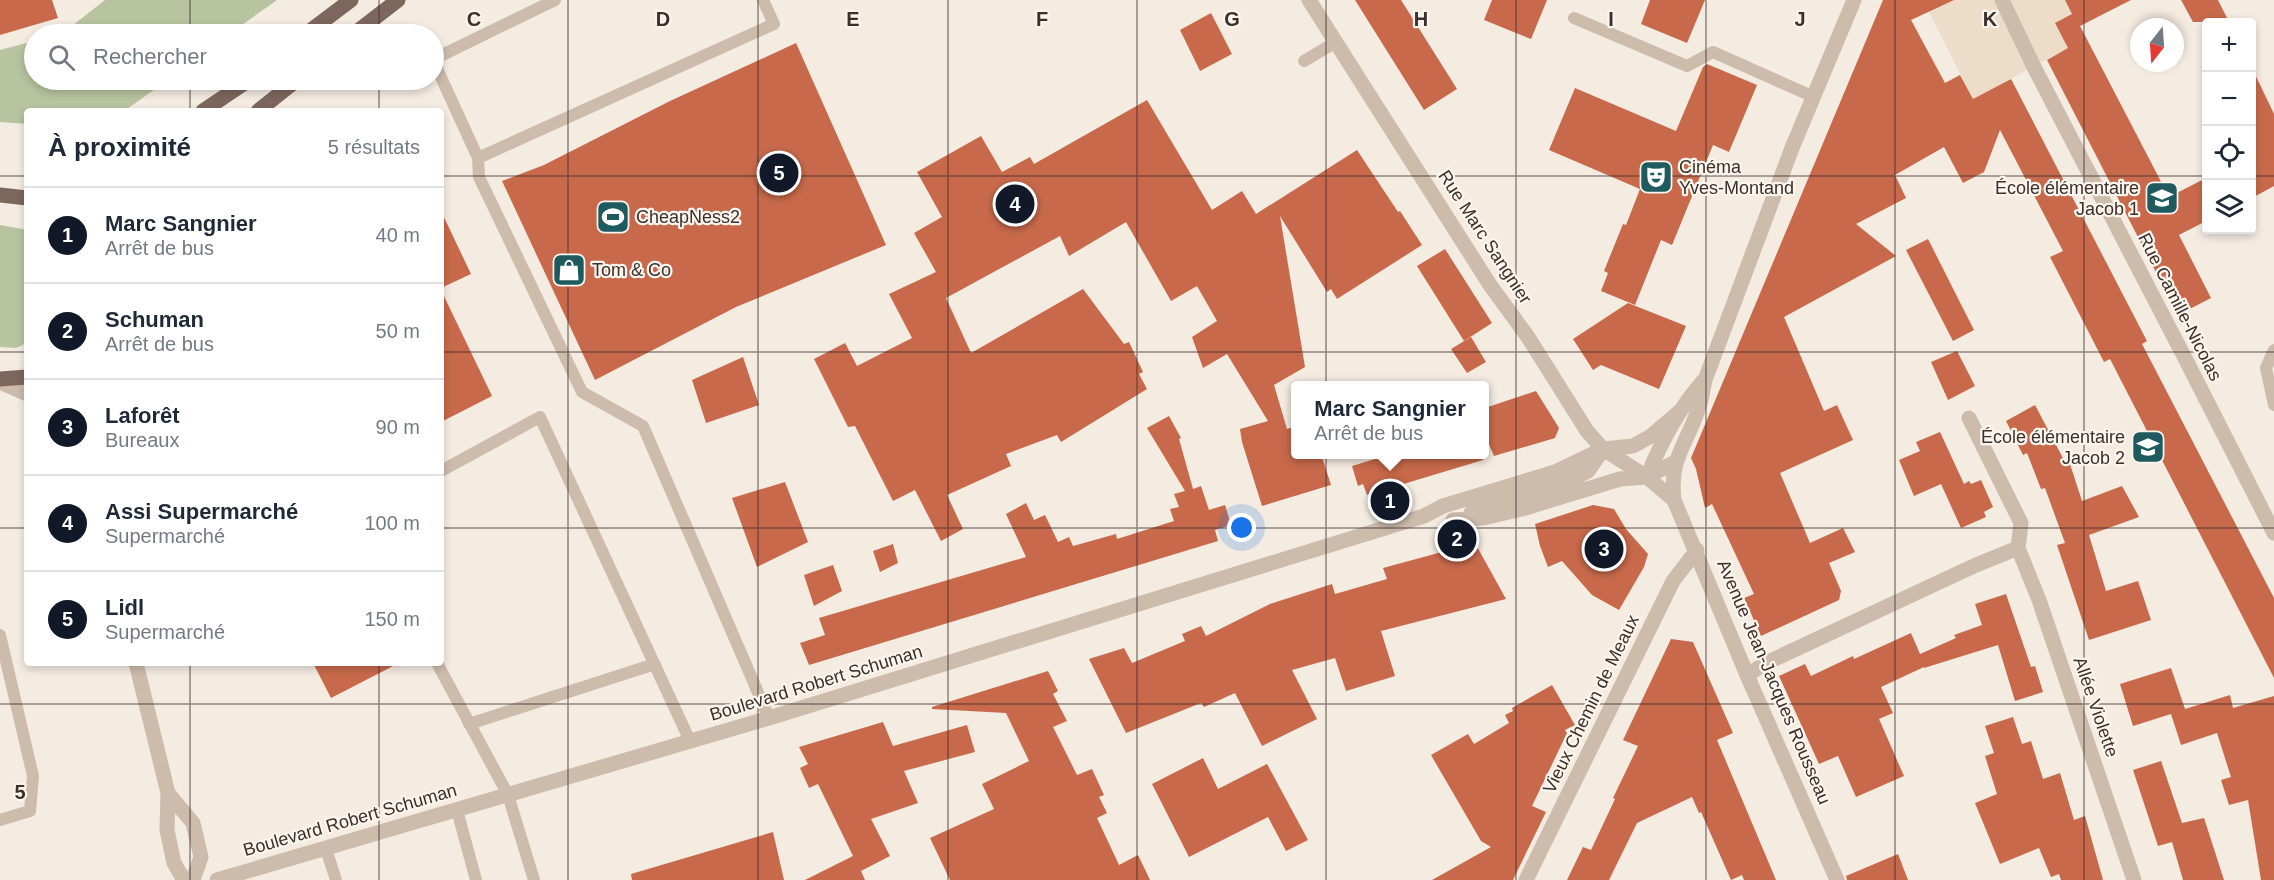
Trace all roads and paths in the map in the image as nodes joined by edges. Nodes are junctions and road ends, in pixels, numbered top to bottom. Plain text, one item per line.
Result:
1 (351, 0) edge
2 (398, 0) edge
3 (555, 0) edge
4 (763, 0) edge
5 (1309, 0) edge
6 (1854, 0) edge
7 (2002, 0) edge
8 (1574, 18) dead end
9 (319, 24) edge
10 (367, 24) edge
11 (1336, 42) junction
12 (444, 55) edge
13 (1304, 61) dead end
14 (444, 82) edge
15 (234, 90) edge
16 (284, 90) edge
17 (1814, 97) junction
18 (207, 108) edge
19 (262, 108) edge
20 (478, 158) junction
21 (0, 195) edge
22 (24, 198) edge
23 (2274, 350) edge
24 (24, 376) edge
25 (0, 380) edge
26 (1705, 380) junction
27 (24, 392) edge
28 (2274, 405) edge
29 (1679, 412) junction
30 (1969, 418) dead end
31 (1603, 449) junction
32 (1675, 462) junction
33 (444, 469) edge
34 (1647, 477) junction
35 (1674, 500) junction
36 (1424, 516) junction
37 (1454, 520) junction
38 (2274, 533) edge
39 (2018, 548) junction
40 (1697, 550) junction
41 (0, 635) edge
42 (655, 664) junction
43 (137, 666) edge
44 (439, 666) edge
45 (1747, 675) junction
46 (769, 718) junction
47 (469, 724) junction
48 (690, 741) junction
49 (168, 793) junction
50 (508, 795) junction
51 (457, 810) junction
52 (0, 820) edge
53 (326, 849) junction
54 (184, 880) edge
55 (193, 880) edge
56 (217, 880) edge
57 (336, 880) edge
58 (476, 880) edge
59 (534, 880) edge
60 (1526, 880) edge
61 (1836, 880) edge
62 (2134, 880) edge

1 - 9 main road
2 - 10 main road
3 - 12 lane
4 - 20 lane
5 - 11 street, Rue Marc Sangnier
6 - 17 street, Avenue Jean-Jacques Rousseau
7 - 38 street, Rue Camille-Nicolas
8 - 17 lane
11 - 13 lane
11 - 31 street, Rue Marc Sangnier
14 - 20 lane
15 - 18 main road
16 - 19 main road
17 - 26 street, Avenue Jean-Jacques Rousseau
20 - 46 lane
21 - 22 main road
23 - 28 lane
24 - 25 main road
25 - 27 street
26 - 29 street
26 - 32 street, Avenue Jean-Jacques Rousseau
29 - 31 street, Boulevard Robert Schuman
29 - 34 street
30 - 39 street, Allée Violette
31 - 34 street, Rue Marc Sangnier
31 - 36 street, Boulevard Robert Schuman
31 - 37 street
32 - 34 street
32 - 35 street, Avenue Jean-Jacques Rousseau
33 - 42 lane
34 - 35 street, Avenue Jean-Jacques Rousseau
34 - 37 street, Boulevard Robert Schuman
35 - 40 street, Avenue Jean-Jacques Rousseau
36 - 37 street, Boulevard Robert Schuman
36 - 46 street, Boulevard Robert Schuman
39 - 45 street
39 - 62 street, Allée Violette
40 - 45 street, Avenue Jean-Jacques Rousseau
40 - 60 street, Vieux Chemin de Meaux
41 - 52 lane
42 - 47 lane
42 - 48 lane
43 - 49 street
44 - 47 lane
45 - 61 street, Avenue Jean-Jacques Rousseau
46 - 48 street, Boulevard Robert Schuman
47 - 50 lane
48 - 50 street, Boulevard Robert Schuman
49 - 54 street
49 - 55 street
50 - 51 street, Boulevard Robert Schuman
50 - 59 lane
51 - 53 street, Boulevard Robert Schuman
51 - 58 lane
53 - 56 street, Boulevard Robert Schuman
53 - 57 lane

